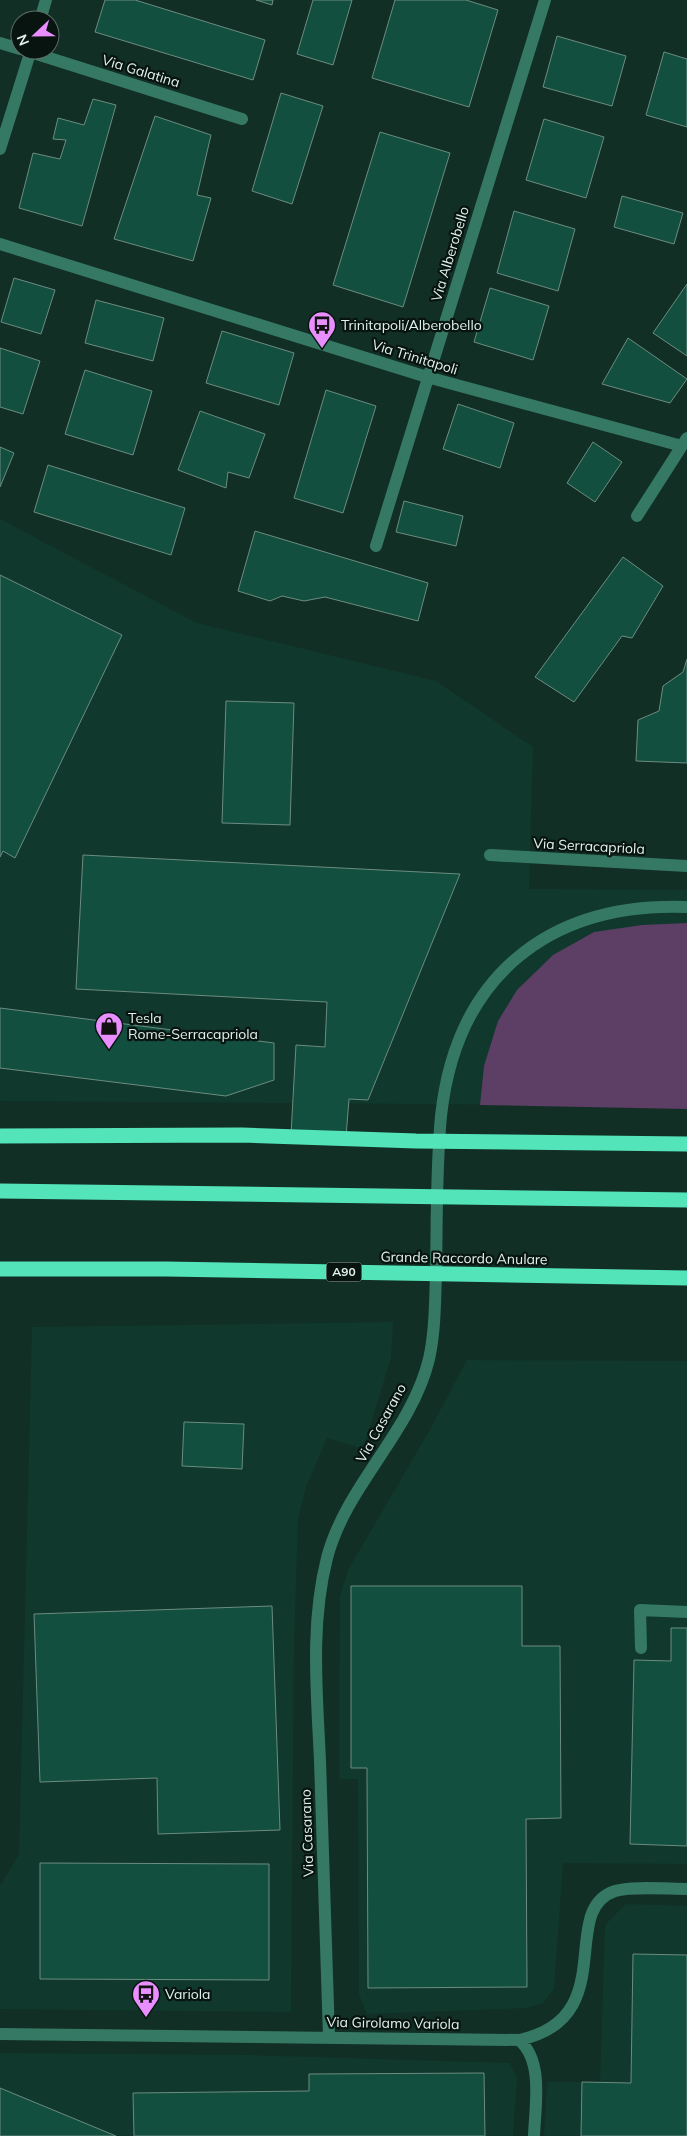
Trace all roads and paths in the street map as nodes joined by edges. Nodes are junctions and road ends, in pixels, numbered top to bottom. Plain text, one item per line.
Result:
1 (545, 0) edge
2 (23, 60) edge
3 (58, 60) edge
4 (242, 118) dead end
5 (0, 150) edge
6 (0, 244) edge
7 (427, 377) junction
8 (684, 442) edge
9 (637, 516) dead end
10 (376, 546) dead end
11 (490, 855) dead end
12 (687, 866) edge
13 (687, 907) edge
14 (0, 1136) edge
15 (687, 1144) edge
16 (0, 1191) edge
17 (687, 1200) edge
18 (0, 1269) edge
19 (687, 1278) edge
20 (687, 1612) edge
21 (641, 1648) dead end
22 (687, 1889) edge
23 (0, 2034) edge
24 (329, 2037) junction
25 (518, 2040) junction
26 (534, 2136) edge

1 - 7 street, Via Alberobello
2 - 5 street
3 - 4 street, Via Galatina
6 - 7 street, Via Trinitapoli
7 - 8 street, Via Trinitapoli
7 - 10 street, Via Alberobello
8 - 9 street
11 - 12 street, Via Serracapriola
13 - 24 street, Via Casarano
14 - 15 highway
16 - 17 highway
18 - 19 highway, Grande Raccordo Anulare / A90
20 - 21 street
22 - 25 street, Via Girolamo Variola
23 - 24 street, Via Girolamo Variola
24 - 25 street, Via Girolamo Variola
25 - 26 street

